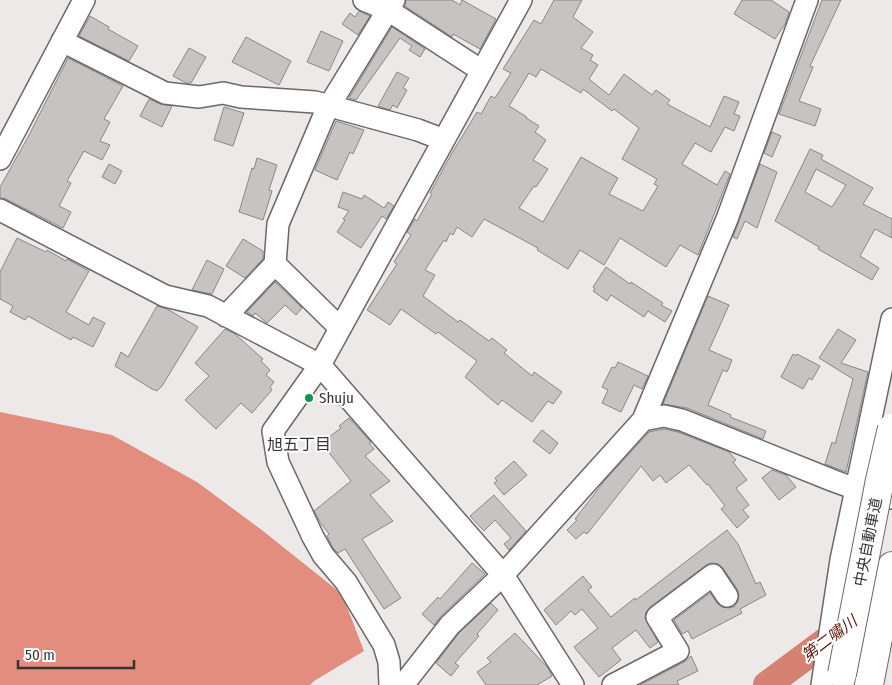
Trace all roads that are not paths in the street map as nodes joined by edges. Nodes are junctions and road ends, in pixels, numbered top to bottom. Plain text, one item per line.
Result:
1 (84, 0) edge
2 (364, 0) edge
3 (521, 0) edge
4 (806, 0) edge
5 (391, 5) edge
6 (62, 41) junction
7 (482, 71) junction
8 (328, 107) junction
9 (444, 140) junction
10 (0, 159) edge
11 (0, 210) edge
12 (275, 264) junction
13 (226, 316) junction
14 (892, 319) edge
15 (340, 328) junction
16 (320, 365) junction
17 (643, 420) junction
18 (892, 428) edge
19 (856, 489) junction
20 (892, 498) edge
21 (892, 566) edge
22 (503, 575) junction
23 (727, 596) dead end
24 (834, 681) edge
25 (390, 685) edge
26 (403, 685) edge
27 (573, 685) edge
28 (613, 685) edge
29 (869, 685) edge

1 - 6 street
2 - 5 street
3 - 7 street
4 - 17 street
5 - 7 street
5 - 8 street
6 - 8 street
6 - 10 street
7 - 9 street
8 - 9 street
8 - 12 street
9 - 15 street
11 - 13 street
12 - 13 street
12 - 15 street
13 - 16 street
14 - 19 street
15 - 16 street
16 - 22 street
16 - 25 street
17 - 19 street
17 - 22 street
18 - 24 highway, 中央自動車道, bridge
19 - 20 street
19 - 24 street
21 - 29 highway, 中央自動車道
22 - 26 street
22 - 27 street
23 - 28 street

